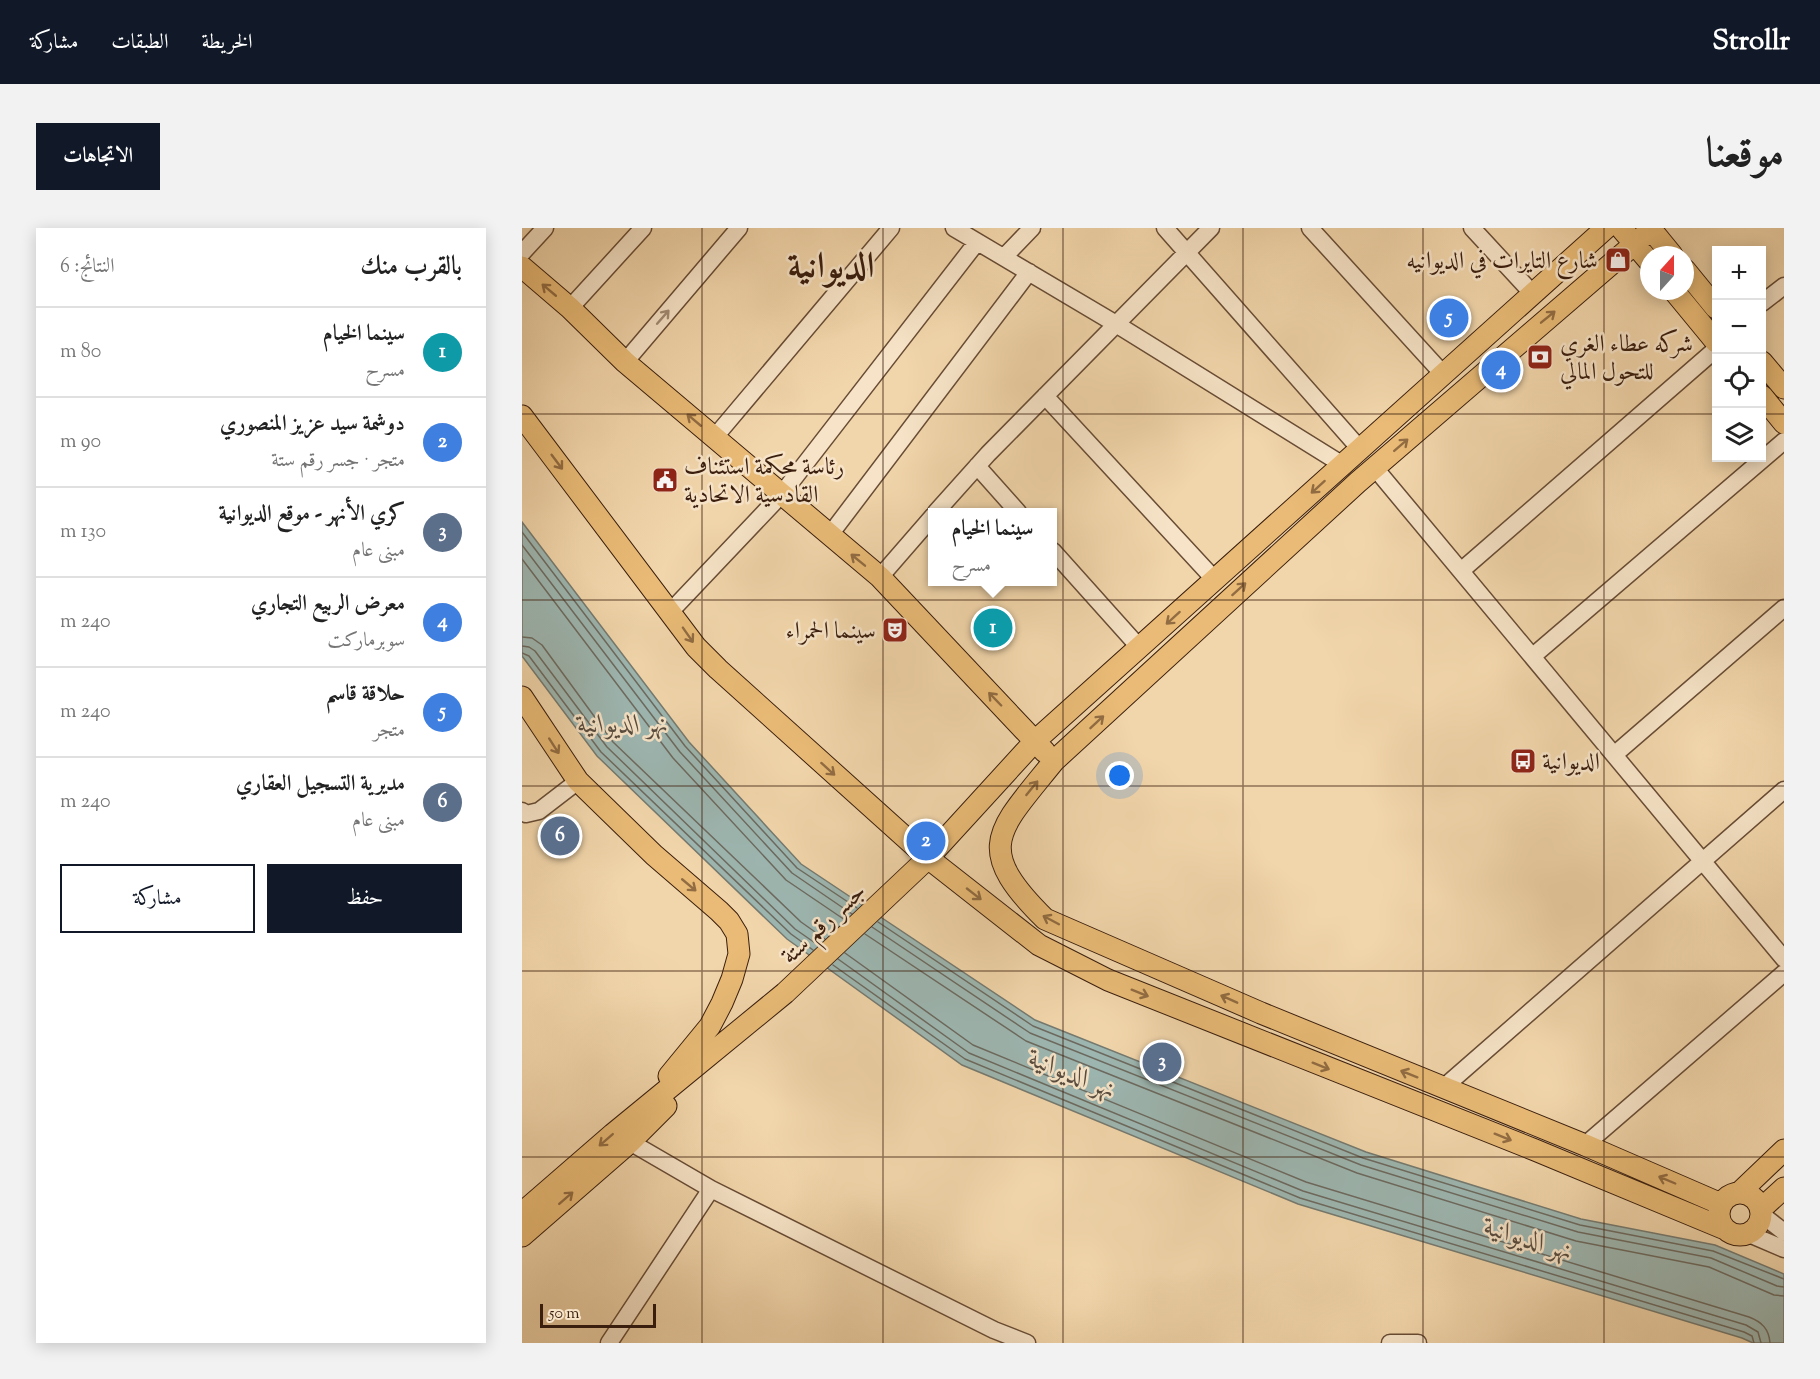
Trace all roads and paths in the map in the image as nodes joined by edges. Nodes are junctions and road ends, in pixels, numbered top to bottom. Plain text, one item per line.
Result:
1 (544, 228) edge
2 (643, 228) edge
3 (739, 228) edge
4 (891, 228) edge
5 (954, 228) edge
6 (1032, 228) edge
7 (1165, 228) edge
8 (1211, 228) edge
9 (1310, 228) edge
10 (1472, 228) edge
11 (1606, 228) edge
12 (1620, 228) edge
13 (1651, 229) edge
14 (977, 242) junction
15 (1635, 244) junction
16 (1665, 246) edge
17 (1640, 250) edge
18 (522, 253) edge
19 (1187, 253) junction
20 (1004, 257) junction
21 (522, 267) edge
22 (1029, 272) junction
23 (1694, 281) edge
24 (1784, 286) edge
25 (1533, 294) junction
26 (1681, 300) edge
27 (1765, 300) edge
28 (1712, 303) edge
29 (570, 308) junction
30 (1116, 324) junction
31 (1712, 337) edge
32 (1712, 352) edge
33 (625, 362) junction
34 (1766, 368) edge
35 (1443, 374) junction
36 (1784, 388) edge
37 (1045, 396) junction
38 (1766, 402) edge
39 (522, 416) edge
40 (1784, 423) edge
41 (714, 438) junction
42 (1784, 441) edge
43 (1360, 449) junction
44 (1343, 465) junction
45 (977, 466) junction
46 (1375, 468) junction
47 (781, 495) junction
48 (940, 508) edge
49 (1014, 508) edge
50 (928, 522) edge
51 (829, 536) junction
52 (1057, 555) edge
53 (1462, 570) junction
54 (880, 578) junction
55 (1215, 580) junction
56 (1784, 608) edge
57 (671, 611) junction
58 (1140, 647) junction
59 (1533, 656) junction
60 (522, 697) edge
61 (1035, 741) junction
62 (1614, 754) junction
63 (1054, 761) junction
64 (578, 781) junction
65 (1784, 790) edge
66 (522, 811) edge
67 (928, 858) junction
68 (1703, 860) junction
69 (1784, 959) edge
70 (1784, 973) edge
71 (1261, 1013) junction
72 (733, 1037) junction
73 (1250, 1038) junction
74 (1443, 1088) junction
75 (633, 1117) junction
76 (1546, 1130) junction
77 (630, 1142) junction
78 (1585, 1144) junction
79 (1535, 1150) junction
80 (1784, 1150) edge
81 (1784, 1188) edge
82 (711, 1189) junction
83 (1739, 1193) junction
84 (1721, 1204) junction
85 (1761, 1212) junction
86 (522, 1213) edge
87 (1725, 1229) junction
88 (1784, 1232) edge
89 (1749, 1234) junction
90 (522, 1236) edge
91 (1784, 1249) edge
92 (609, 1343) edge
93 (1027, 1343) edge
94 (1390, 1343) edge
95 (1418, 1343) edge

1 - 18 street
2 - 29 street
33 -> 3 street
4 - 41 street
5 - 14 street
6 - 20 street
7 - 19 street
8 - 19 street
9 - 35 street
10 - 25 street
11 - 25 main road, جسر رقم ستة
12 - 15 main road
13 - 15 main road
13 - 16 main road
14 - 20 street
14 - 47 street
15 - 17 main road
46 -> 15 main road
19 - 30 street
19 - 43 street
20 - 22 street
29 -> 21 main road
22 - 30 street
22 - 51 street
23 - 28 main road
24 - 27 street
25 - 35 main road, جسر رقم ستة
26 - 31 main road
29 - 33 main road
30 - 37 street
30 - 44 street
32 - 53 street
41 -> 33 main road
34 - 36 main road
35 - 43 main road, جسر رقم ستة
37 - 45 street
37 - 55 street
38 - 40 main road
39 -> 57 main road
41 - 47 main road
42 - 59 street
43 - 44 main road, جسر رقم ستة
44 -> 55 main road, جسر رقم ستة
45 - 48 street
45 - 49 street
46 - 53 street
63 -> 46 main road
47 - 51 main road
47 - 57 street
50 - 54 street
54 -> 51 main road
52 - 58 street
53 - 59 street
61 -> 54 main road
55 -> 58 main road, جسر رقم ستة
56 - 62 street
57 -> 67 main road
58 - 61 main road, جسر رقم ستة
59 - 62 street
60 -> 64 main road
61 - 63 main road
61 - 67 main road, جسر رقم ستة
62 - 68 street
71 -> 63 main road
64 - 66 street
64 -> 75 main road
65 - 68 street
67 - 72 main road, جسر رقم ستة
67 -> 73 main road
68 - 69 street
68 - 74 street
70 - 78 street
71 - 73 main road
74 -> 71 main road
72 - 75 main road
72 - 77 main road
73 -> 79 main road
74 - 76 main road
75 -> 86 main road
76 - 78 main road
76 - 79 main road
77 - 82 street
90 -> 77 main road
84 -> 78 main road
79 - 87 main road
80 - 83 main road
81 - 85 main road
82 - 92 street
82 - 93 street
83 - 84 main road
83 - 85 main road
84 - 87 main road
85 - 88 street
85 - 89 main road
87 - 89 main road
89 - 91 street
94 - 95 street

